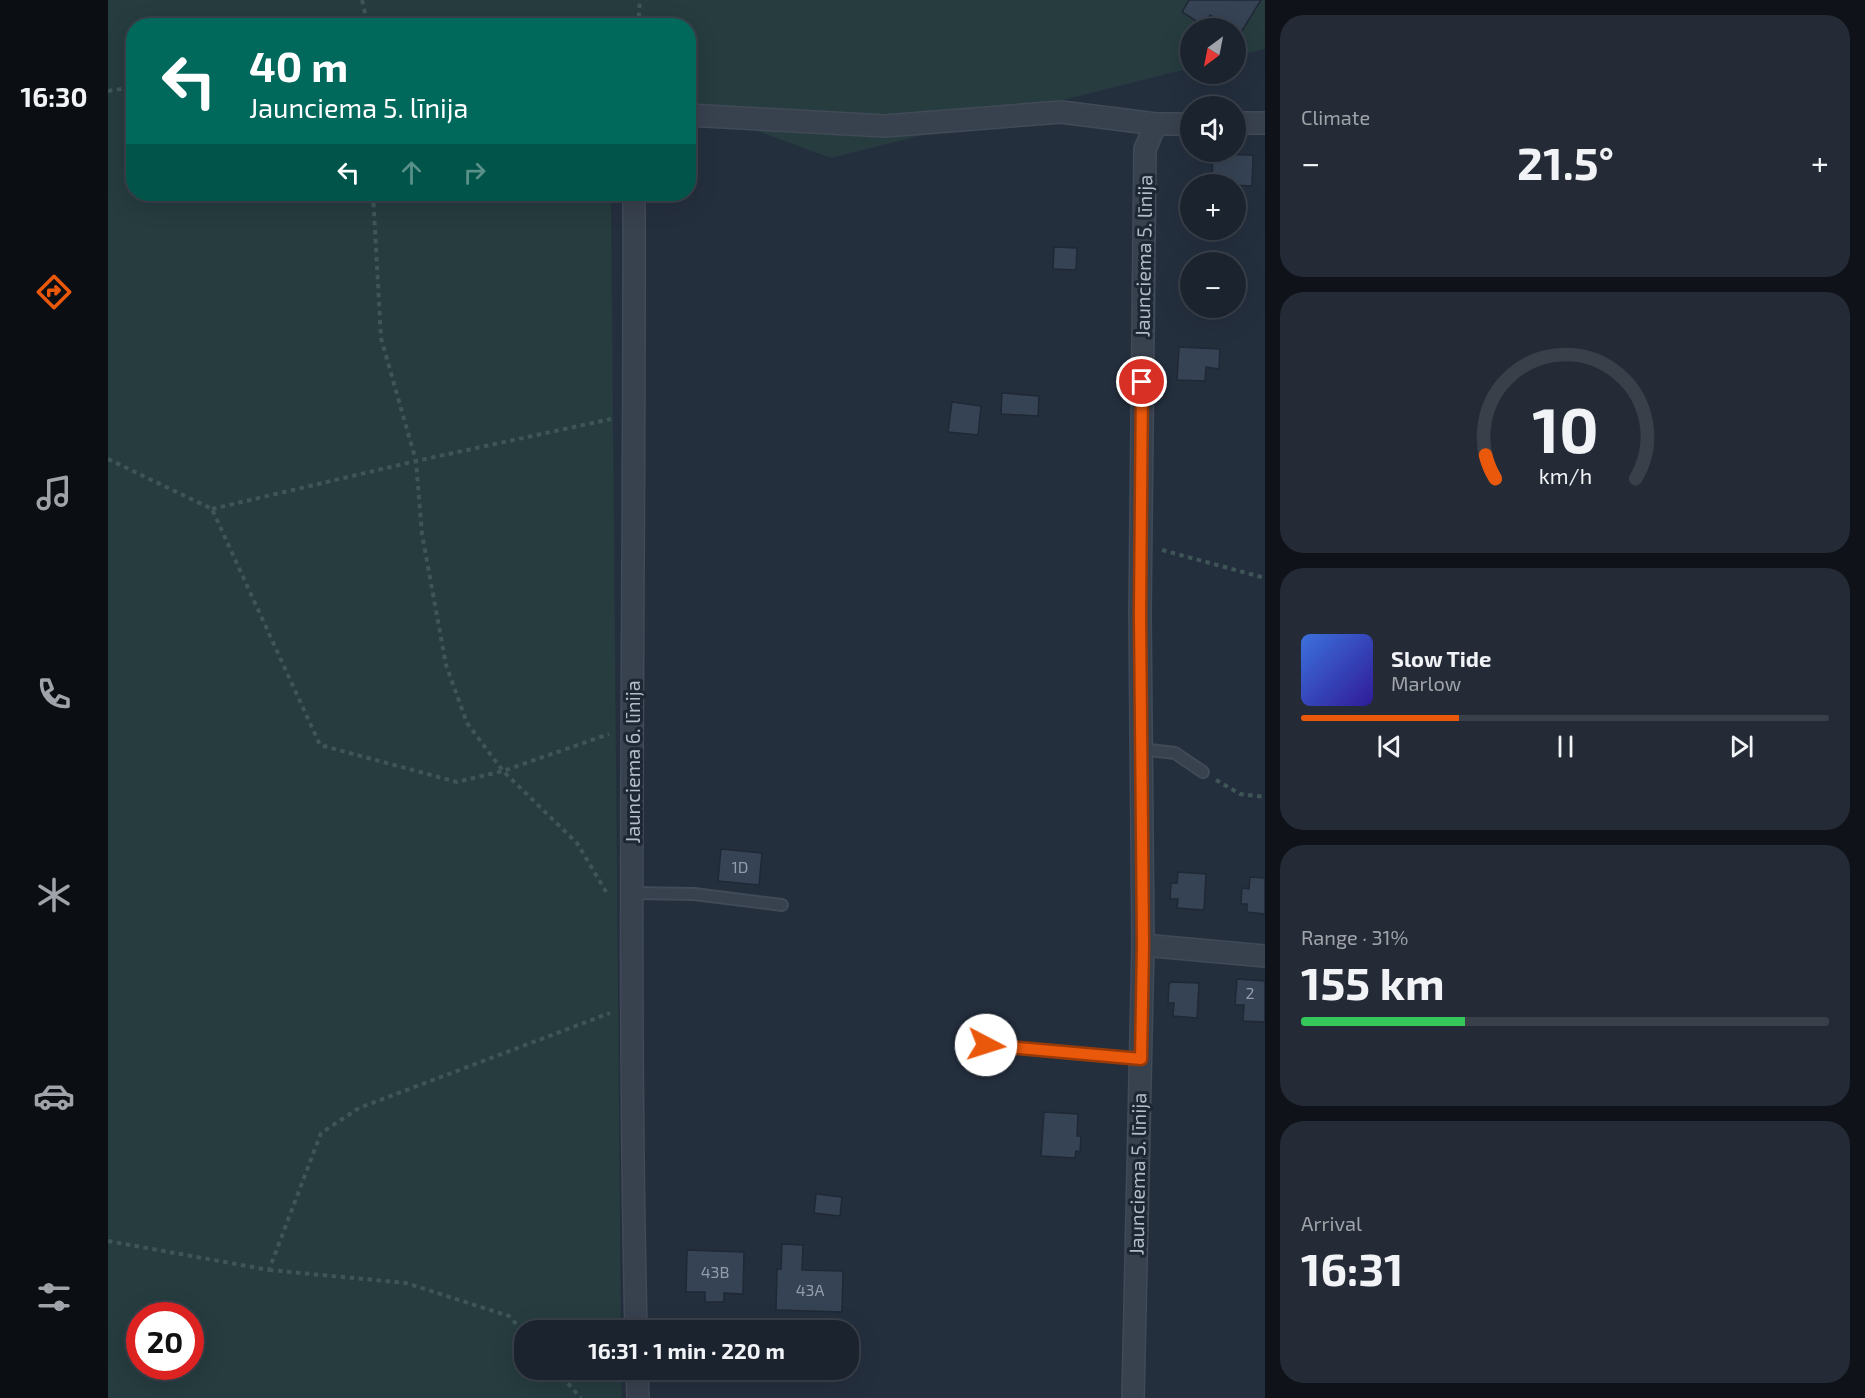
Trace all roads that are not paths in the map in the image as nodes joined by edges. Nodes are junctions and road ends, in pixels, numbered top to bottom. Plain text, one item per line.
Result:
1 (696, 116) edge
2 (1180, 123) edge
3 (1246, 123) edge
4 (1265, 123) edge
5 (1156, 124) junction
6 (634, 201) edge
7 (1141, 749) junction
8 (1203, 772) road end
9 (633, 893) junction
10 (782, 905) dead end
11 (1143, 945) junction
12 (1265, 956) edge
13 (986, 1045) dead end
14 (1141, 1059) junction
15 (636, 1320) edge
16 (637, 1380) edge
17 (638, 1398) edge
18 (1133, 1398) edge

1 - 5 street
2 - 5 street
3 - 4 street
5 - 7 street, Jaunciema 5. līnija
6 - 9 street, Jaunciema 6. līnija
7 - 8 lane
7 - 11 street, Jaunciema 5. līnija
9 - 10 lane
9 - 15 street, Jaunciema 6. līnija
11 - 12 street
11 - 14 street, Jaunciema 5. līnija
13 - 14 lane
14 - 18 street, Jaunciema 5. līnija
16 - 17 street

